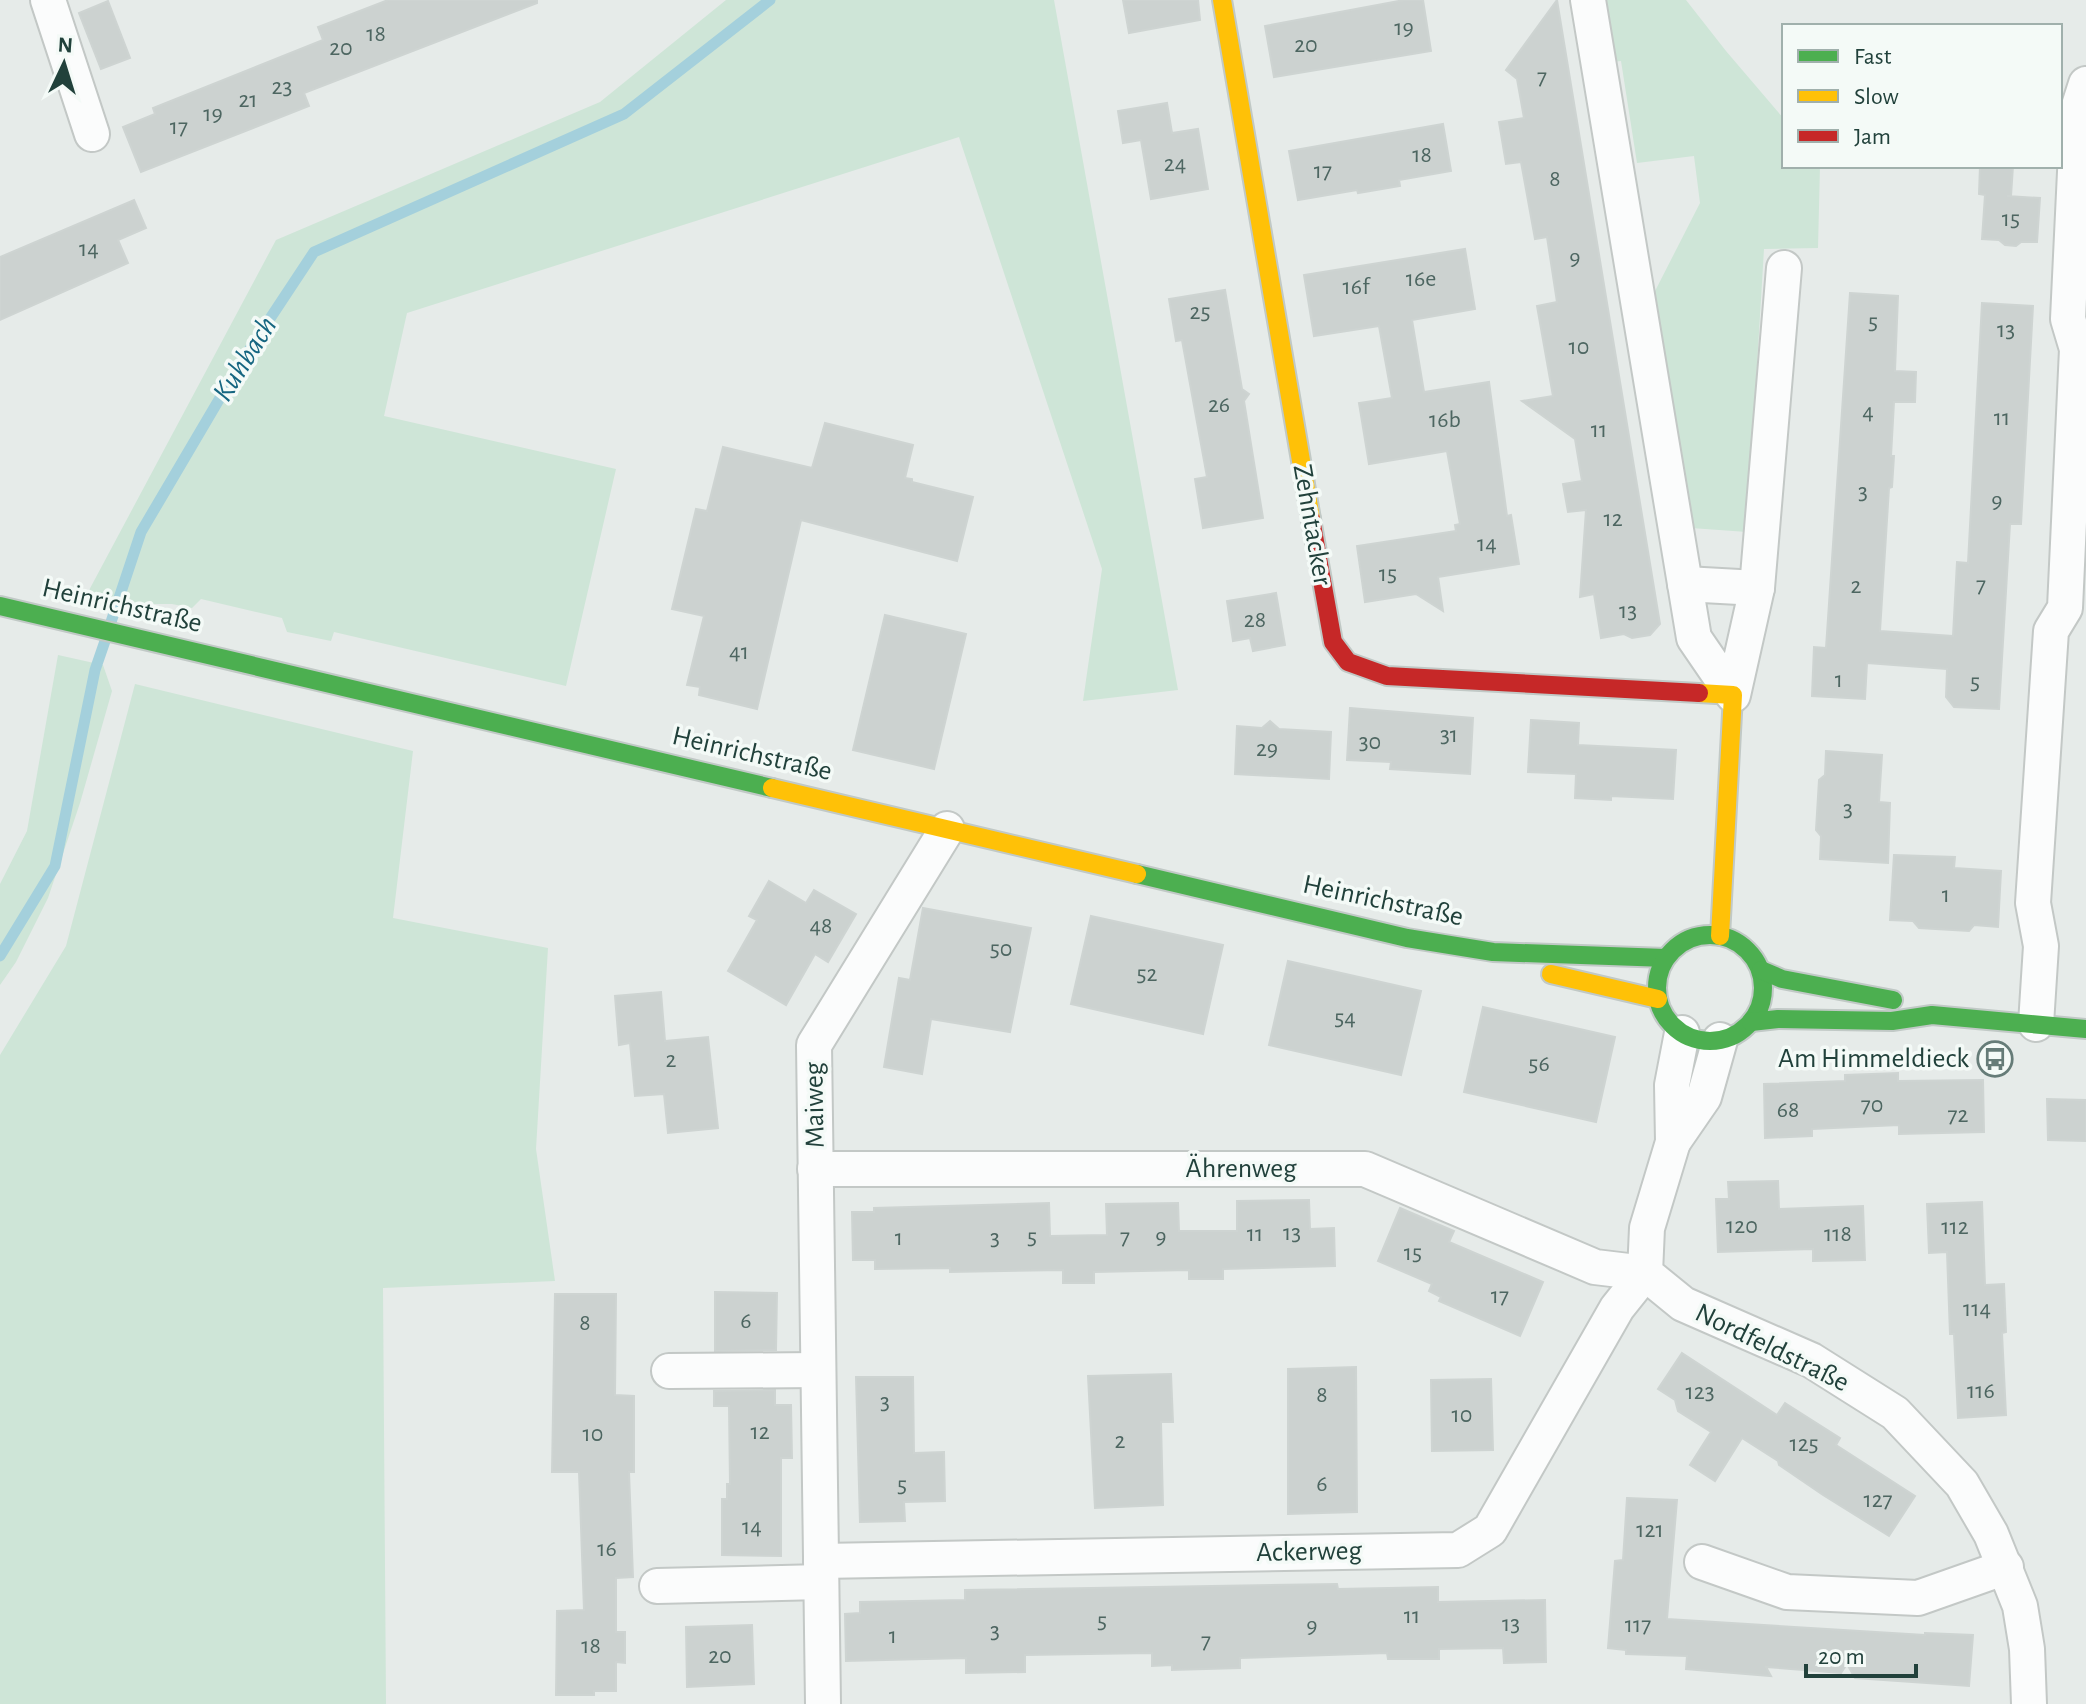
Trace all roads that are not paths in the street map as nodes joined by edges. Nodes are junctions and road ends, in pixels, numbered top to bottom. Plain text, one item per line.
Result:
1 (48, 0) edge
2 (1222, 0) edge
3 (1588, 0) edge
4 (2086, 84) edge
5 (92, 134) dead end
6 (1784, 268) dead end
7 (1685, 584) junction
8 (1757, 588) junction
9 (0, 606) edge
10 (1733, 695) junction
11 (947, 829) junction
12 (1720, 936) junction
13 (1493, 952) junction
14 (1666, 958) junction
15 (1761, 970) junction
16 (1658, 999) junction
17 (1932, 1015) junction
18 (1751, 1022) junction
19 (2036, 1024) junction
20 (2086, 1029) edge
21 (1682, 1033) junction
22 (1720, 1040) junction
23 (1673, 1142) junction
24 (815, 1169) junction
25 (1645, 1273) junction
26 (818, 1370) junction
27 (669, 1371) dead end
28 (1702, 1562) dead end
29 (2006, 1567) junction
30 (821, 1572) junction
31 (657, 1586) dead end
32 (823, 1704) edge
33 (2029, 1704) edge

1 - 5 street
2 - 10 street, Zehntacker
3 - 7 street
4 - 19 street
6 - 8 street
7 - 8 street
7 - 10 street
8 - 10 street
9 - 11 street, Heinrichstraße
10 - 12 street
11 - 13 street, Heinrichstraße
11 - 24 street, Maiweg
12 - 14 street
12 - 15 street
13 - 14 street, Heinrichstraße
13 - 16 street, Heinrichstraße
14 - 16 street
15 - 17 street
15 - 18 street
16 - 21 street
17 - 18 street
17 - 19 street
18 - 22 street
19 - 20 street
21 - 22 street
21 - 23 street
22 - 23 street
23 - 25 street
24 - 25 street, Ährenweg
24 - 26 street, Maiweg
25 - 29 street, Nordfeldstraße
25 - 30 street, Ackerweg
26 - 27 street
26 - 30 street, Maiweg
28 - 29 street
29 - 33 street, Nordfeldstraße
30 - 31 street
30 - 32 street, Maiweg

